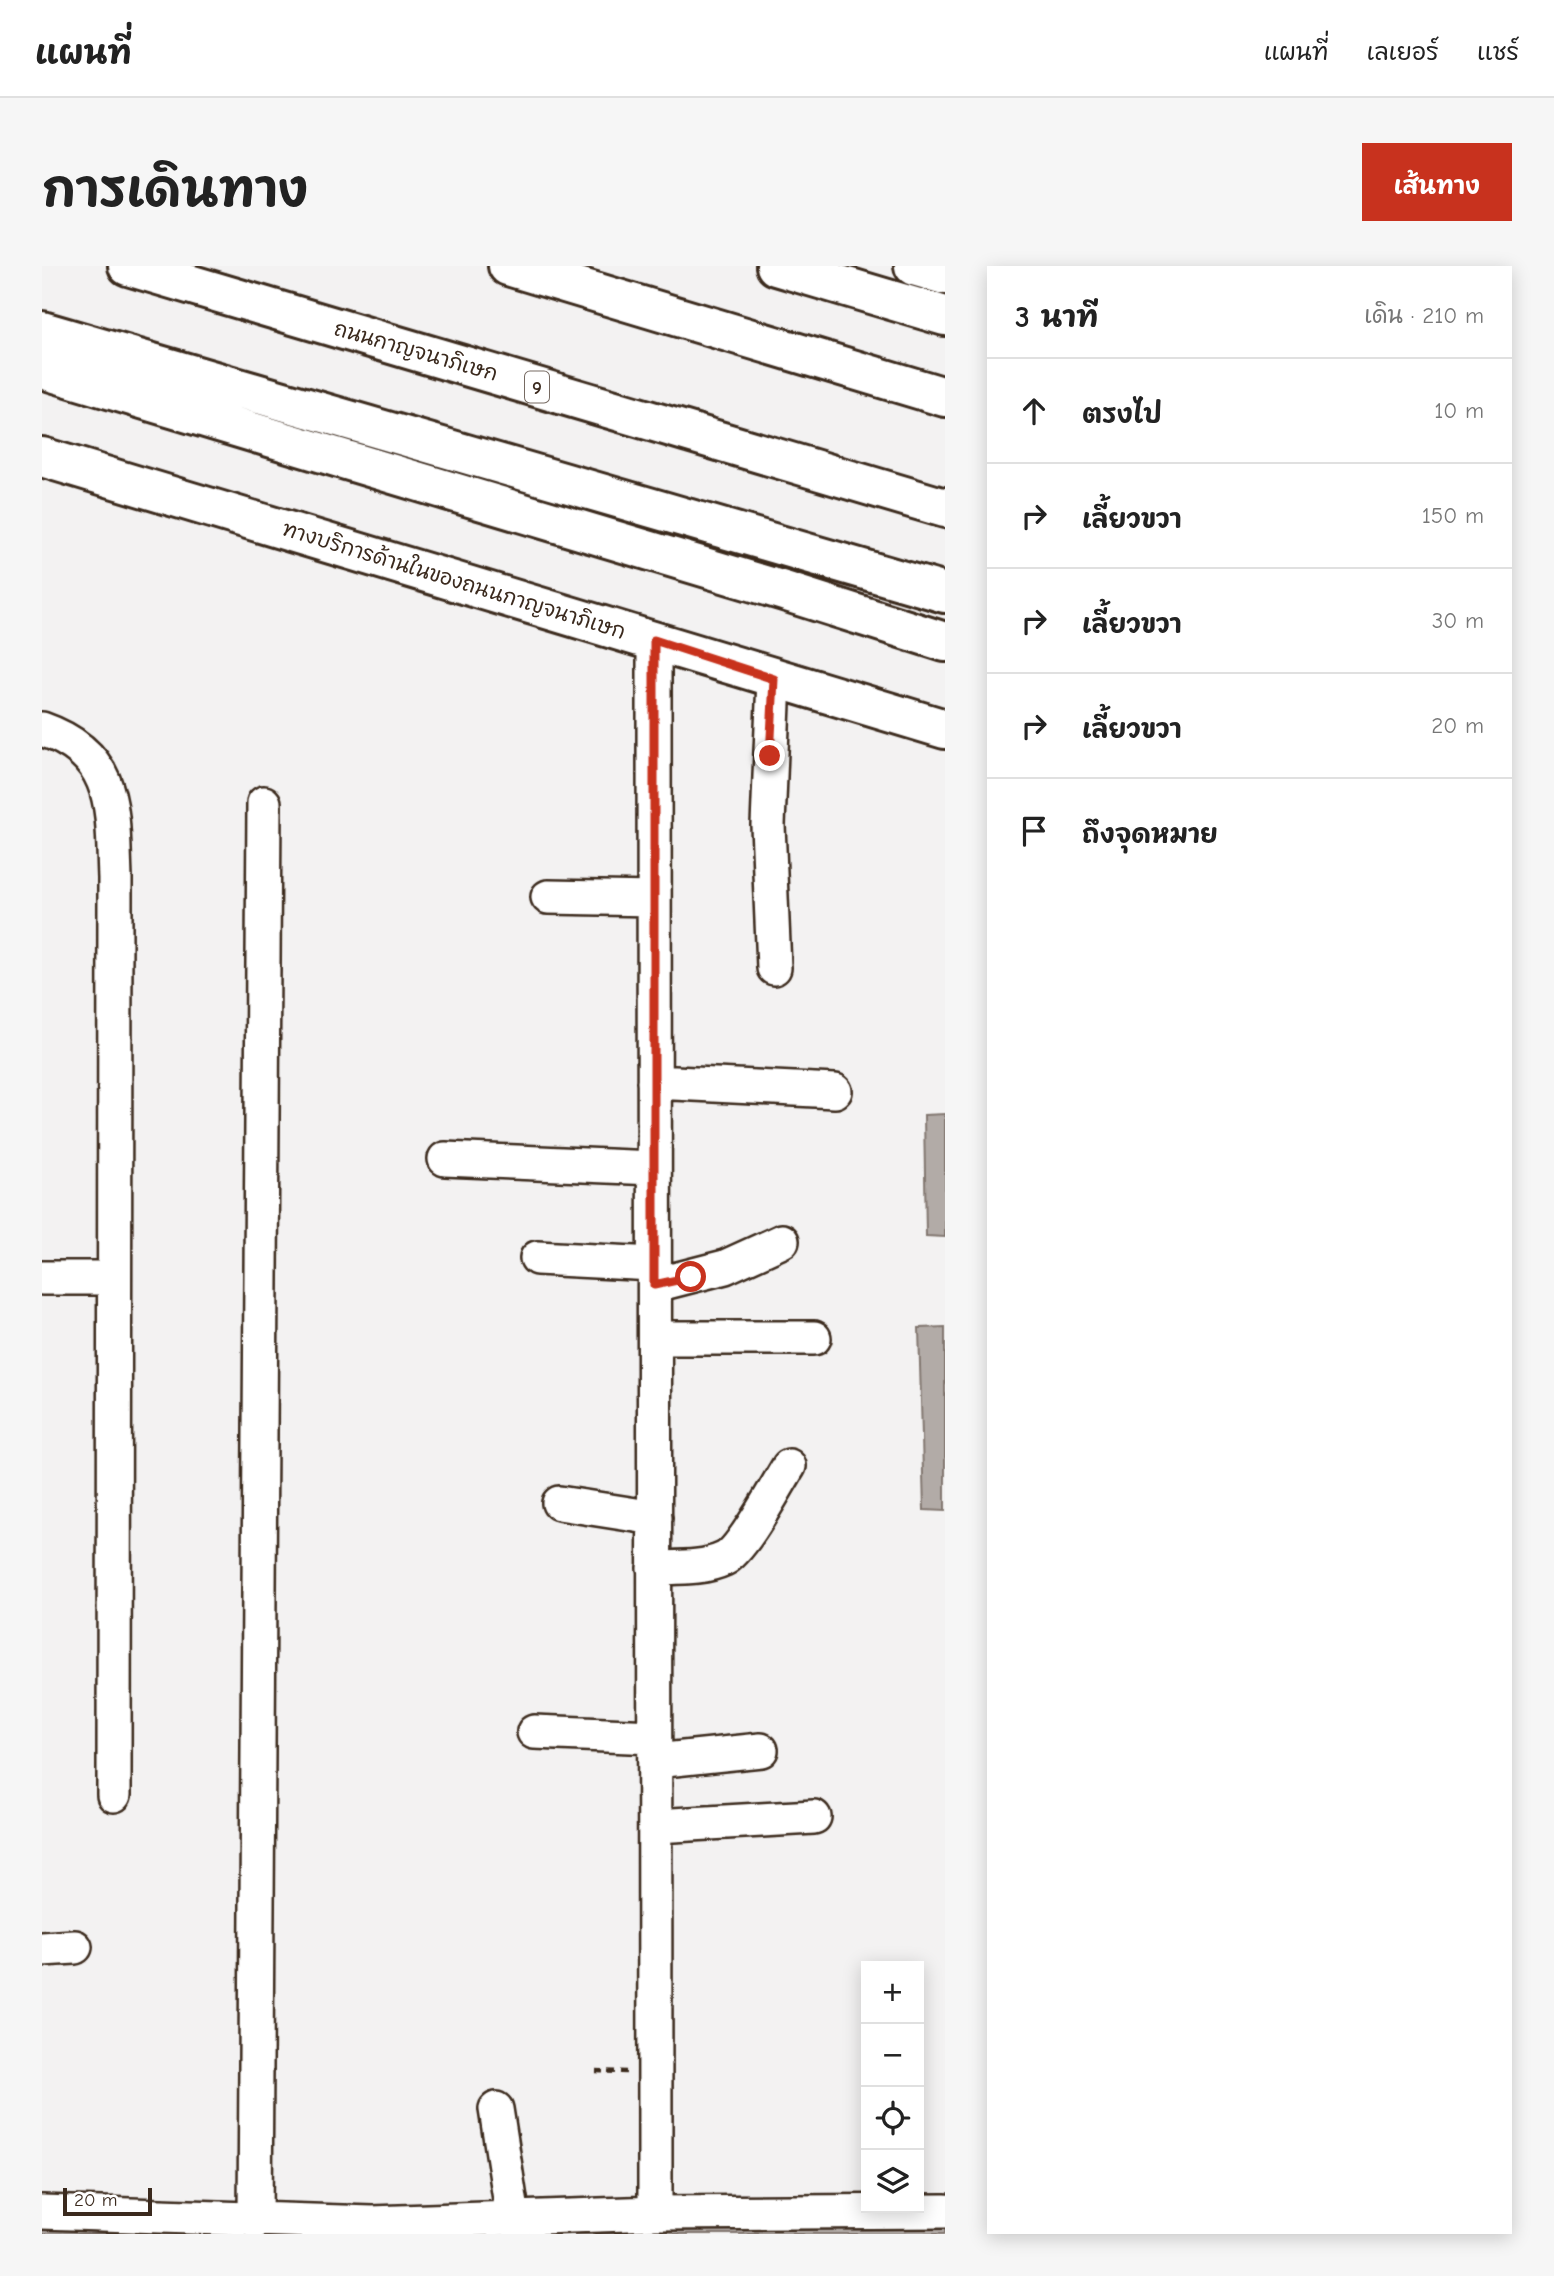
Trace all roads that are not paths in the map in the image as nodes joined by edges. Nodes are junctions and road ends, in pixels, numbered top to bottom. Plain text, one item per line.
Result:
1 (128, 266) edge
2 (508, 266) edge
3 (776, 266) edge
4 (914, 266) edge
5 (945, 275) edge
6 (945, 316) edge
7 (42, 331) edge
8 (42, 369) edge
9 (945, 397) edge
10 (42, 457) edge
11 (945, 508) edge
12 (945, 593) edge
13 (654, 640) junction
14 (945, 642) edge
15 (774, 679) junction
16 (42, 729) edge
17 (945, 729) edge
18 (264, 803) dead end
19 (548, 897) dead end
20 (654, 899) junction
21 (774, 968) dead end
22 (654, 1082) junction
23 (835, 1091) dead end
24 (445, 1159) dead end
25 (654, 1168) junction
26 (782, 1241) dead end
27 (537, 1258) dead end
28 (654, 1274) junction
29 (42, 1278) edge
30 (114, 1278) junction
31 (655, 1338) junction
32 (814, 1338) dead end
33 (789, 1466) dead end
34 (559, 1503) dead end
35 (655, 1518) junction
36 (654, 1569) junction
37 (534, 1732) dead end
38 (654, 1749) junction
39 (761, 1750) dead end
40 (114, 1795) dead end
41 (814, 1817) dead end
42 (655, 1826) junction
43 (75, 1947) dead end
44 (42, 1949) edge
45 (496, 2109) dead end
46 (861, 2210) edge
47 (924, 2210) edge
48 (945, 2211) edge
49 (42, 2213) edge
50 (655, 2213) junction
51 (513, 2218) junction
52 (255, 2222) junction

1 - 11 main road, ถนนกาญจนาภิเษก / 9
2 - 9 main road
3 - 6 main road
4 - 5 main road
7 - 12 main road
8 - 14 main road
10 - 13 main road, ทางบริการด้านในของถนนกาญจนาภิเษก
13 - 15 main road, ทางบริการด้านในของถนนกาญจนาภิเษก
13 - 20 street
15 - 17 main road, ทางบริการด้านในของถนนกาญจนาภิเษก
15 - 21 street
16 - 30 street
18 - 52 street
19 - 20 street
20 - 22 street
22 - 23 street
22 - 25 street
24 - 25 street
25 - 28 street
26 - 28 street
27 - 28 street
28 - 31 street
29 - 30 street
30 - 40 street
31 - 32 street
31 - 35 street
33 - 36 street
34 - 35 street
35 - 36 street
36 - 38 street
37 - 38 street
38 - 39 street
38 - 42 street
41 - 42 street
42 - 50 street
43 - 44 street
45 - 51 street
46 - 50 street
47 - 48 street
49 - 52 street
50 - 51 street
51 - 52 street

